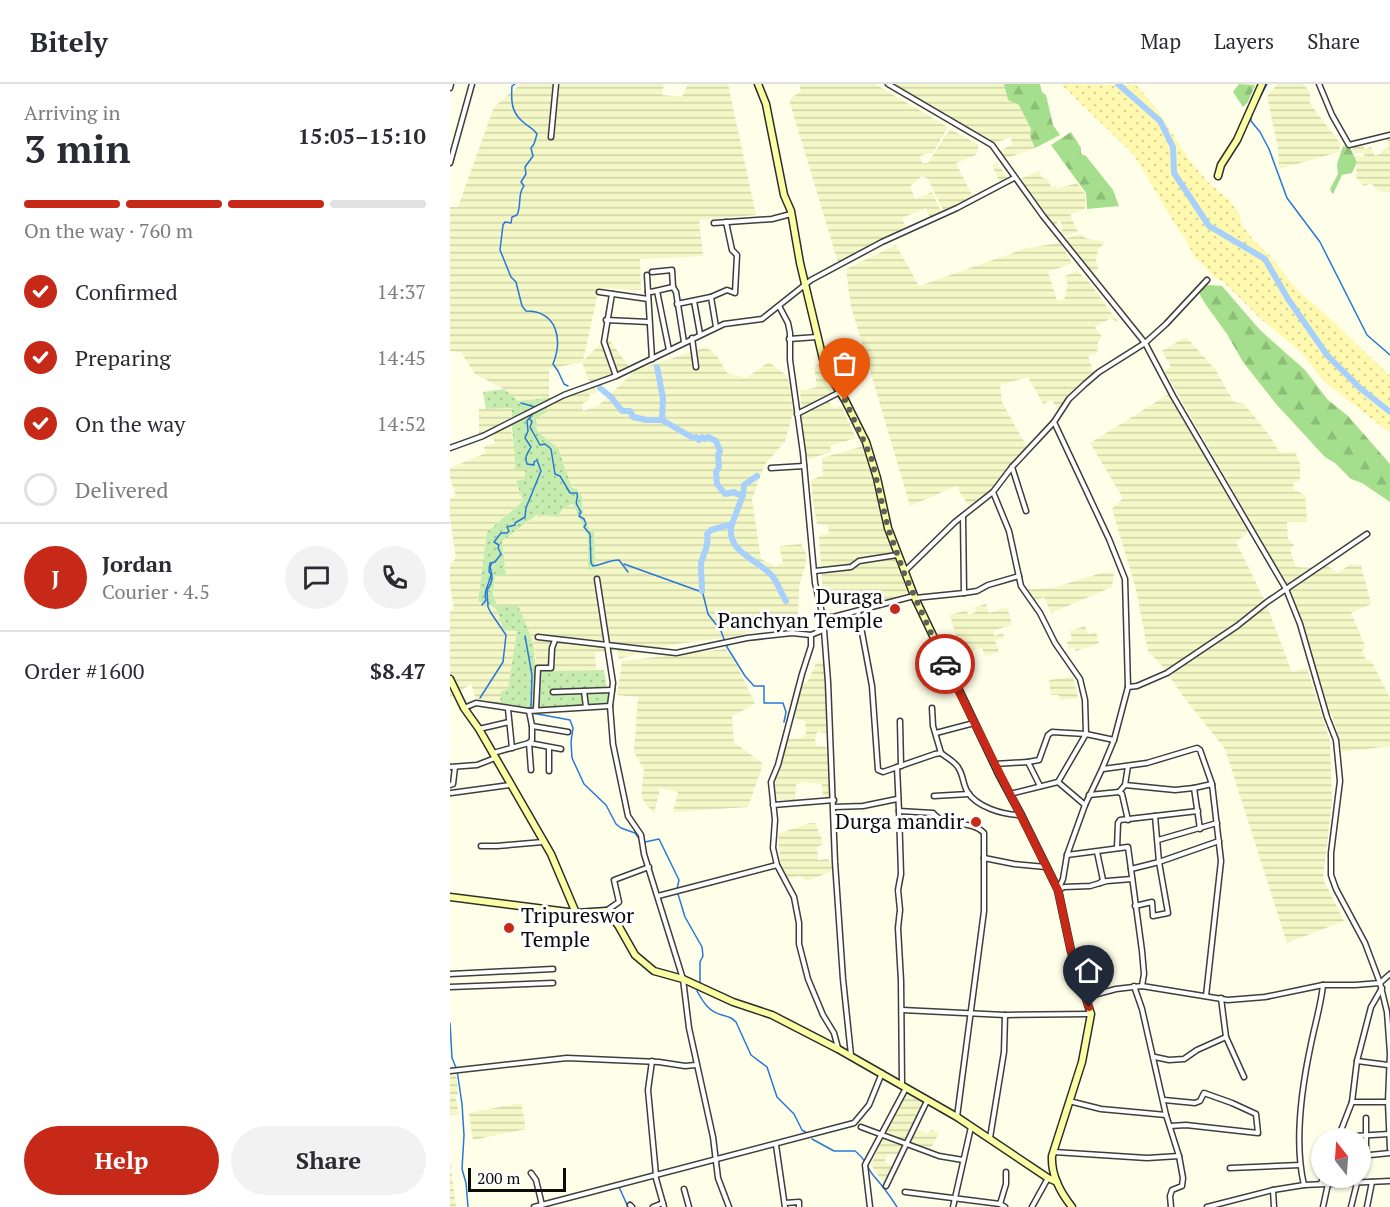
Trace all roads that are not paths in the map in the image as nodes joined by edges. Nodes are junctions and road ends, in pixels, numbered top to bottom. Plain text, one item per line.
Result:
1 (451, 84) edge
2 (472, 84) edge
3 (556, 84) edge
4 (758, 84) edge
5 (888, 84) edge
6 (1262, 84) edge
7 (1319, 84) edge
8 (450, 88) edge
9 (1390, 135) edge
10 (551, 137) dead end
11 (450, 163) edge
12 (1218, 176) dead end
13 (1014, 178) junction
14 (791, 214) junction
15 (726, 222) junction
16 (714, 223) dead end
17 (1207, 280) dead end
18 (805, 286) junction
19 (673, 287) junction
20 (648, 291) junction
21 (657, 291) junction
22 (599, 292) dead end
23 (612, 294) junction
24 (711, 297) junction
25 (648, 299) junction
26 (694, 301) junction
27 (677, 304) junction
28 (779, 306) junction
29 (606, 320) junction
30 (649, 322) junction
31 (716, 327) junction
32 (700, 334) junction
33 (817, 337) junction
34 (692, 338) junction
35 (789, 339) junction
36 (684, 342) junction
37 (1145, 343) junction
38 (669, 350) junction
39 (652, 359) junction
40 (696, 367) dead end
41 (616, 376) junction
42 (840, 392) junction
43 (797, 414) junction
44 (1054, 422) junction
45 (450, 448) edge
46 (804, 466) junction
47 (1012, 467) junction
48 (771, 468) dead end
49 (993, 492) junction
50 (1026, 511) dead end
51 (963, 516) junction
52 (1367, 534) dead end
53 (897, 555) junction
54 (815, 571) junction
55 (904, 573) junction
56 (1019, 576) junction
57 (597, 579) dead end
58 (1286, 589) junction
59 (964, 593) junction
60 (914, 597) junction
61 (858, 611) junction
62 (823, 617) junction
63 (823, 630) junction
64 (811, 635) junction
65 (538, 637) dead end
66 (555, 640) junction
67 (607, 644) junction
68 (450, 679) edge
69 (1128, 687) junction
70 (612, 690) junction
71 (584, 691) junction
72 (553, 692) dead end
73 (610, 706) junction
74 (464, 708) junction
75 (586, 708) junction
76 (932, 708) dead end
77 (508, 709) junction
78 (536, 710) junction
79 (529, 711) junction
80 (900, 721) dead end
81 (509, 722) junction
82 (974, 723) junction
83 (532, 726) junction
84 (479, 729) junction
85 (568, 732) dead end
86 (936, 733) junction
87 (1086, 734) junction
88 (1114, 740) junction
89 (529, 743) junction
90 (512, 748) junction
91 (549, 748) junction
92 (561, 749) dead end
93 (941, 753) junction
94 (494, 755) junction
95 (1028, 762) junction
96 (994, 764) junction
97 (899, 766) junction
98 (1128, 766) junction
99 (452, 767) edge
100 (531, 770) dead end
101 (1102, 770) junction
102 (549, 771) dead end
103 (1058, 782) junction
104 (452, 784) edge
105 (510, 785) junction
106 (1125, 785) junction
107 (1041, 786) junction
108 (1212, 786) junction
109 (1194, 788) junction
110 (1119, 792) junction
111 (450, 794) edge
112 (969, 794) junction
113 (1009, 795) junction
114 (934, 796) dead end
115 (1088, 796) junction
116 (897, 799) junction
117 (834, 800) junction
118 (1085, 805) junction
119 (773, 806) junction
120 (834, 807) junction
121 (899, 811) junction
122 (1198, 811) junction
123 (1021, 815) junction
124 (1155, 816) junction
125 (1128, 820) junction
126 (1217, 823) junction
127 (1200, 829) junction
128 (1158, 840) junction
129 (1219, 841) junction
130 (544, 842) junction
131 (481, 846) dead end
132 (1118, 849) junction
133 (1097, 852) junction
134 (1067, 855) junction
135 (984, 858) junction
136 (1159, 862) junction
137 (777, 865) junction
138 (649, 867) junction
139 (1047, 867) junction
140 (1131, 869) junction
141 (1132, 879) junction
142 (1099, 885) junction
143 (1058, 890) junction
144 (658, 896) junction
145 (450, 897) edge
146 (1135, 906) junction
147 (606, 911) junction
148 (576, 913) junction
149 (553, 969) dead end
150 (450, 974) edge
151 (1390, 974) edge
152 (683, 979) junction
153 (554, 983) dead end
154 (1323, 985) junction
155 (1381, 985) junction
156 (1134, 986) junction
157 (1142, 986) junction
158 (450, 987) edge
159 (1206, 996) junction
160 (1086, 997) junction
161 (1221, 998) junction
162 (902, 1010) junction
163 (1388, 1012) edge
164 (972, 1014) junction
165 (1091, 1014) junction
166 (1005, 1015) junction
167 (1226, 1037) junction
168 (838, 1049) junction
169 (852, 1056) junction
170 (1155, 1057) junction
171 (652, 1061) junction
172 (1357, 1061) junction
173 (696, 1065) junction
174 (1388, 1065) junction
175 (450, 1071) edge
176 (882, 1073) junction
177 (1244, 1077) dead end
178 (904, 1087) junction
179 (1164, 1100) junction
180 (927, 1101) junction
181 (1069, 1101) junction
182 (1352, 1102) junction
183 (1388, 1102) junction
184 (1166, 1115) junction
185 (957, 1117) junction
186 (1365, 1118) dead end
187 (1170, 1126) junction
188 (861, 1127) dead end
189 (971, 1127) junction
190 (1342, 1128) edge
191 (1365, 1128) edge
192 (1389, 1134) edge
193 (882, 1135) junction
194 (1371, 1136) edge
195 (990, 1138) junction
196 (906, 1144) junction
197 (776, 1145) junction
198 (1390, 1151) edge
199 (1053, 1152) junction
200 (1371, 1155) edge
201 (1179, 1156) junction
202 (963, 1160) junction
203 (715, 1161) junction
204 (1052, 1164) junction
205 (1300, 1165) junction
206 (1230, 1167) dead end
207 (1006, 1172) dead end
208 (531, 1173) dead end
209 (656, 1175) junction
210 (1048, 1178) junction
211 (1390, 1181) edge
212 (1058, 1182) junction
213 (1372, 1182) joint
214 (1311, 1184) edge
215 (1304, 1185) junction
216 (886, 1186) dead end
217 (1327, 1188) edge
218 (1357, 1188) edge
219 (684, 1189) dead end
220 (1273, 1190) junction
221 (905, 1192) dead end
222 (955, 1198) junction
223 (1000, 1204) junction
224 (542, 1205) junction
225 (663, 1205) edge
226 (785, 1205) edge
227 (977, 1205) edge
228 (534, 1207) edge
229 (653, 1207) edge
230 (688, 1207) edge
231 (729, 1207) edge
232 (799, 1207) edge
233 (870, 1207) edge
234 (953, 1207) edge
235 (1005, 1207) edge
236 (1032, 1207) edge
237 (1072, 1207) edge
238 (1171, 1207) edge
239 (1207, 1207) edge
240 (1274, 1207) edge
241 (1323, 1207) edge
242 (1351, 1207) edge
243 (1367, 1207) edge

1 - 8 street
2 - 11 street
3 - 10 street
4 - 14 street
5 - 13 street
6 - 12 street
7 - 9 street
13 - 18 street
13 - 37 street
14 - 15 street
14 - 18 street
15 - 16 street
15 - 24 street
17 - 37 street
18 - 28 street
18 - 33 street
19 - 20 street
19 - 21 street
19 - 27 street
20 - 21 street
20 - 25 street
21 - 38 street
22 - 23 street
23 - 25 street
23 - 29 street
24 - 26 street
24 - 31 street
25 - 30 street
26 - 27 street
26 - 32 street
27 - 36 street
28 - 31 street
28 - 35 street
29 - 30 street
29 - 41 street
30 - 39 street
31 - 32 street
32 - 34 street
33 - 35 street
33 - 42 street
34 - 36 street
34 - 40 street
35 - 43 street
36 - 38 street
37 - 44 street
37 - 58 street
38 - 39 street
39 - 41 street
41 - 45 street
42 - 43 street
42 - 53 street
43 - 46 street
44 - 47 street
44 - 69 street
46 - 48 street
46 - 54 street
47 - 49 street
47 - 50 street
49 - 51 street
49 - 56 street
51 - 55 street
51 - 59 street
52 - 58 street
53 - 54 street
53 - 55 street
54 - 62 street
55 - 60 street
56 - 59 street
56 - 87 street
57 - 67 street
58 - 69 street
58 - 155 street
59 - 60 street
60 - 61 street
60 - 82 street
61 - 62 street
61 - 97 street
62 - 63 street
63 - 64 street
63 - 117 street
64 - 67 street
64 - 119 street
65 - 66 street
66 - 67 street
66 - 78 street
67 - 70 street
68 - 74 street
69 - 88 street
70 - 71 street
70 - 73 street
71 - 72 street
71 - 75 street
73 - 75 street
73 - 138 street
74 - 77 street
74 - 84 street
75 - 78 street
76 - 86 street
77 - 79 street
77 - 81 street
78 - 79 street
79 - 83 street
80 - 97 street
81 - 84 street
81 - 90 street
82 - 86 street
82 - 96 street
83 - 85 street
83 - 89 street
84 - 94 street
86 - 93 street
87 - 88 street
87 - 95 street
87 - 103 street
88 - 101 street
89 - 90 street
89 - 91 street
89 - 100 street
90 - 94 street
91 - 92 street
91 - 102 street
93 - 97 street
93 - 112 street
94 - 99 street
94 - 105 street
95 - 96 street
95 - 107 street
96 - 113 street
97 - 116 street
98 - 101 street
98 - 106 street
98 - 108 street
99 - 104 street
101 - 115 street
103 - 107 street
103 - 118 street
104 - 111 street
105 - 111 street
105 - 130 street
106 - 109 street
106 - 110 street
107 - 113 street
108 - 109 street
108 - 126 street
109 - 122 street
110 - 115 street
110 - 125 street
112 - 114 street
112 - 123 street
113 - 123 street
115 - 118 street
116 - 120 street
116 - 121 street
117 - 119 street
117 - 120 street
118 - 134 street
119 - 137 street
120 - 169 street
121 - 135 street
121 - 162 street
122 - 124 street
122 - 127 street
123 - 139 street
124 - 125 street
124 - 128 street
125 - 132 street
126 - 127 street
126 - 129 street
127 - 128 street
128 - 136 street
129 - 136 street
129 - 159 street
130 - 131 street
130 - 148 street
132 - 133 street
132 - 140 street
133 - 134 street
133 - 142 street
134 - 143 street
135 - 139 street
135 - 164 street
136 - 140 street
136 - 146 street
137 - 144 street
137 - 168 street
138 - 144 street
138 - 147 street
139 - 143 street
140 - 141 street
141 - 142 street
141 - 146 street
142 - 143 street
143 - 160 street
144 - 152 street
145 - 148 street
146 - 157 street
147 - 148 street
147 - 152 street
149 - 150 street
151 - 155 street
152 - 168 street
152 - 173 street
153 - 158 street
154 - 155 street
154 - 161 street
154 - 205 street
155 - 163 street
155 - 172 street
156 - 157 street
156 - 160 street
156 - 170 street
157 - 159 street
159 - 161 street
160 - 165 street
161 - 167 street
162 - 164 street
162 - 178 street
163 - 174 street
164 - 166 street
164 - 185 street
165 - 166 street
165 - 181 street
166 - 195 street
167 - 170 street
167 - 177 street
168 - 169 street
169 - 176 street
170 - 179 street
171 - 173 street
171 - 175 street
171 - 209 street
172 - 174 street
172 - 182 street
173 - 203 street
174 - 183 street
176 - 178 street
176 - 197 street
178 - 180 street
178 - 193 street
179 - 184 street
179 - 187 street
180 - 185 street
180 - 196 street
181 - 184 street
181 - 199 street
182 - 183 street
182 - 190 street
183 - 192 street
184 - 187 street
185 - 189 street
186 - 191 street
187 - 201 street
188 - 193 street
189 - 195 street
189 - 202 street
192 - 194 street
192 - 198 street
193 - 196 street
193 - 233 street
195 - 210 street
196 - 202 street
196 - 216 street
197 - 203 street
197 - 226 street
198 - 200 street
199 - 201 street
199 - 204 street
201 - 238 street
202 - 222 street
203 - 209 street
203 - 231 street
204 - 210 street
204 - 212 street
205 - 206 street
205 - 215 street
207 - 223 street
208 - 224 street
209 - 224 street
209 - 225 street
210 - 212 street
210 - 236 street
211 - 213 street
212 - 237 street
213 - 243 street
214 - 215 street
215 - 220 street
217 - 241 street
218 - 242 street
219 - 230 street
220 - 239 street
220 - 240 street
221 - 222 street
222 - 227 street
222 - 234 street
223 - 227 street
223 - 235 street
224 - 228 street
225 - 229 street
226 - 232 street

